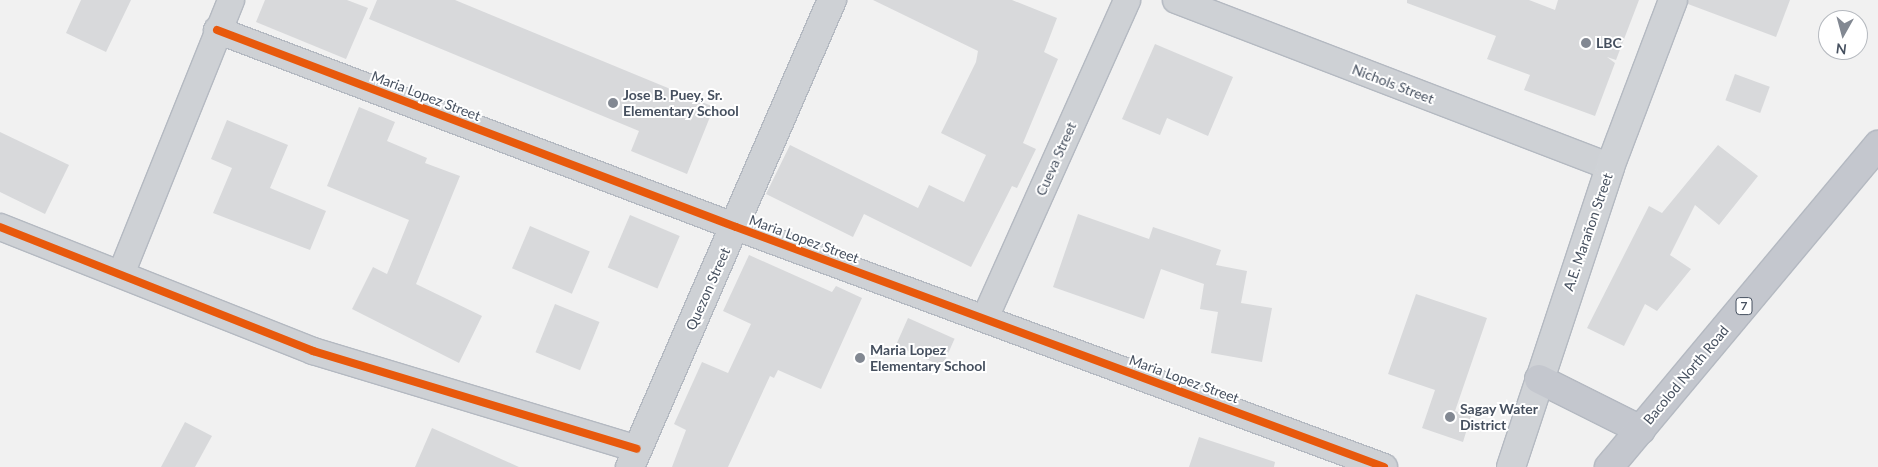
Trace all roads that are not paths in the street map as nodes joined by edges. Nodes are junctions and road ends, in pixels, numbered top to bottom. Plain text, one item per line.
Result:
1 (230, 0) edge
2 (832, 0) edge
3 (1127, 0) edge
4 (1176, 0) edge
5 (1674, 0) edge
6 (217, 30) junction
7 (1878, 145) edge
8 (1610, 167) junction
9 (0, 226) edge
10 (736, 227) junction
11 (121, 274) junction
12 (985, 318) junction
13 (1539, 379) junction
14 (1641, 430) junction
15 (634, 458) edge
16 (1384, 467) edge
17 (1511, 467) edge
18 (1609, 467) edge

1 - 6 street
2 - 10 street, Quezon Street
3 - 12 street, Cueva Street
4 - 8 street, Nichols Street
5 - 8 main road, A.E. Marañon Street
6 - 10 street, Maria Lopez Street
6 - 11 street
7 - 14 highway, Bacolod North Road / 7
8 - 13 main road, A.E. Marañon Street
9 - 11 street
10 - 12 street, Maria Lopez Street
10 - 15 street, Quezon Street
11 - 15 street
12 - 16 street, Maria Lopez Street
13 - 14 highway
13 - 17 main road, A.E. Marañon Street
14 - 18 highway, Bacolod North Road / 7

